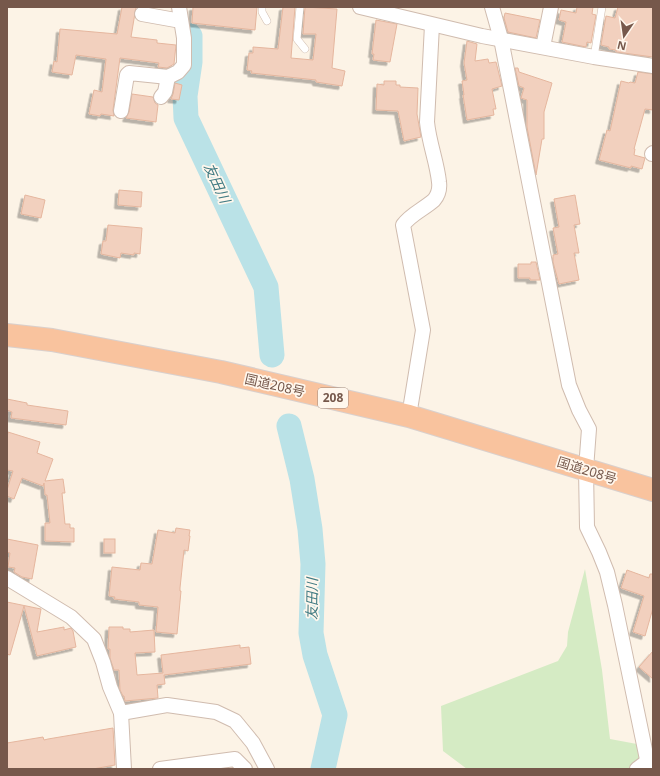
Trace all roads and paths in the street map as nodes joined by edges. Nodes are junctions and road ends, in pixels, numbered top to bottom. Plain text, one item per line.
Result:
1 (179, 7) edge
2 (262, 7) edge
3 (300, 7) edge
4 (360, 7) edge
5 (492, 7) edge
6 (551, 7) edge
7 (602, 7) edge
8 (142, 14) dead end
9 (181, 21) junction
10 (267, 21) dead end
11 (432, 25) junction
12 (500, 39) junction
13 (543, 47) junction
14 (305, 49) dead end
15 (594, 57) junction
16 (653, 66) edge
17 (168, 77) junction
18 (161, 97) dead end
19 (121, 111) dead end
20 (7, 335) edge
21 (409, 416) junction
22 (586, 469) junction
23 (653, 490) edge
24 (7, 578) edge
25 (121, 713) junction
26 (650, 762) edge
27 (124, 769) edge
28 (160, 769) edge
29 (245, 769) edge
30 (267, 769) edge
31 (636, 769) edge

1 - 9 street
2 - 10 lane
3 - 14 lane
4 - 11 street
5 - 12 street
6 - 13 street
7 - 15 lane
8 - 9 street
9 - 17 street
11 - 12 street
11 - 21 street
12 - 13 street
12 - 22 street
13 - 15 street
15 - 16 street
17 - 18 street
17 - 19 street
20 - 21 highway, 国道208号 / 208
21 - 22 highway, 国道208号 / 208
22 - 23 highway, 国道208号 / 208
22 - 26 street
24 - 25 street
25 - 27 street
25 - 30 street
26 - 31 street
28 - 29 street

